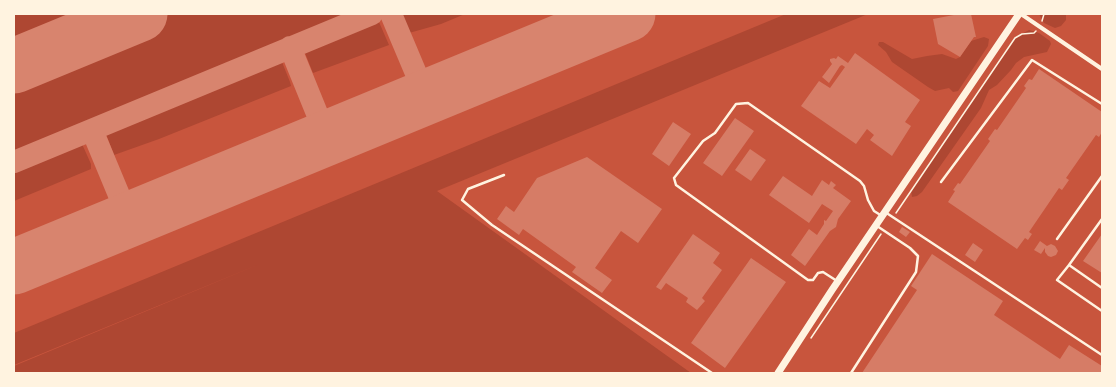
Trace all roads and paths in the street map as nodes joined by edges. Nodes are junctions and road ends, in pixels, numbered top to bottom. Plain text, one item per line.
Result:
1 (1020, 14) edge
2 (1044, 14) edge
3 (1039, 26) junction
4 (1102, 69) edge
5 (1102, 104) edge
6 (504, 175) dead end
7 (1102, 176) edge
8 (941, 182) dead end
9 (884, 214) junction
10 (893, 217) junction
11 (1102, 219) edge
12 (876, 226) junction
13 (883, 231) junction
14 (1057, 239) dead end
15 (1069, 265) junction
16 (838, 282) junction
17 (1102, 288) edge
18 (1102, 311) edge
19 (808, 342) dead end
20 (1102, 355) edge
21 (712, 373) edge
22 (778, 373) edge
23 (851, 373) edge

1 - 3 street
1 - 9 main road
2 - 3 path
3 - 4 street
3 - 10 path
5 - 8 lane
6 - 21 lane
7 - 14 lane
9 - 10 lane
9 - 12 main road
9 - 16 lane
10 - 20 lane
11 - 15 lane
12 - 13 lane
12 - 16 main road
13 - 19 path
13 - 23 lane
15 - 17 lane
15 - 18 lane
16 - 22 main road

